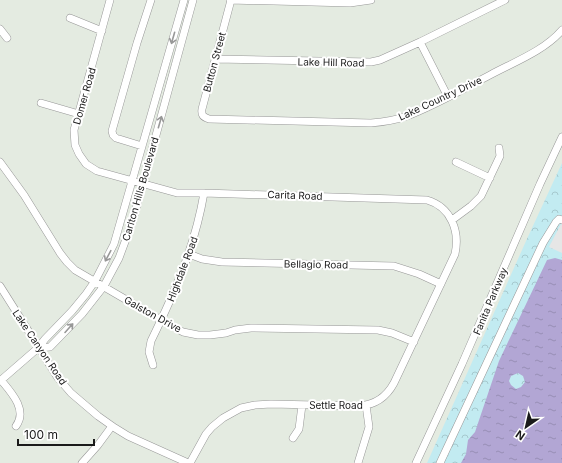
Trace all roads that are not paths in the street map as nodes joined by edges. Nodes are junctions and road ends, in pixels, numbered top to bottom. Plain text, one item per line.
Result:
1 (110, 0) edge
2 (151, 0) edge
3 (184, 0) edge
4 (194, 0) edge
5 (231, 0) edge
6 (371, 0) edge
7 (505, 0) edge
8 (320, 1) edge
9 (70, 18) dead end
10 (0, 29) edge
11 (562, 30) edge
12 (102, 31) junction
13 (7, 38) dead end
14 (420, 42) junction
15 (215, 59) junction
16 (448, 97) junction
17 (41, 103) dead end
18 (79, 114) junction
19 (209, 119) joint
20 (562, 137) edge
21 (142, 146) junction
22 (499, 148) dead end
23 (0, 162) edge
24 (456, 162) dead end
25 (490, 178) junction
26 (132, 181) junction
27 (142, 184) junction
28 (204, 193) junction
29 (452, 220) junction
30 (562, 220) edge
31 (189, 254) junction
32 (94, 281) junction
33 (441, 284) junction
34 (0, 286) edge
35 (104, 286) junction
36 (161, 320) junction
37 (414, 342) junction
38 (38, 348) junction
39 (153, 365) dead end
40 (1, 381) edge
41 (302, 405) junction
42 (366, 405) junction
43 (16, 426) dead end
44 (112, 426) junction
45 (293, 438) dead end
46 (82, 463) edge
47 (189, 463) edge
48 (358, 463) edge
49 (416, 463) edge
50 (440, 463) edge

1 - 12 street, Domer Road
2 - 21 street
3 -> 21 street, Carlton Hills Boulevard
27 -> 4 street, Carlton Hills Boulevard
5 - 8 street
5 - 15 street, Button Street
6 - 8 street
7 - 14 street, Lake Hill Road
9 - 12 street
10 - 13 street
11 - 16 street, Lake Country Drive
12 - 18 street, Domer Road
14 - 15 street, Lake Hill Road
14 - 16 street
15 - 19 street, Button Street
16 - 19 street, Lake Country Drive
17 - 18 street
18 - 26 street, Domer Road
20 - 49 street, Fanita Parkway
21 - 26 street, Carlton Hills Boulevard
22 - 25 street
23 - 32 street, Galston Drive
24 - 25 street
25 - 29 street
26 - 27 street, Carita Road
26 -> 32 street, Carlton Hills Boulevard
27 - 28 street, Carita Road
27 - 35 street, Carlton Hills Boulevard
28 - 29 street, Carita Road
28 - 31 street, Highdale Road
29 - 33 street, Settle Road
30 - 50 street
31 - 33 street, Bellagio Road
31 - 36 street, Highdale Road
32 - 35 street, Galston Drive
32 - 38 street, Carlton Hills Boulevard
33 - 37 street, Settle Road
34 - 38 street, Lake Canyon Road
35 - 36 street, Galston Drive
38 -> 35 street, Carlton Hills Boulevard
36 - 37 street, Galston Drive
36 - 39 street, Highdale Road
37 - 42 street, Settle Road
38 - 40 street, Carlton Hills Boulevard
38 - 44 street, Lake Canyon Road
40 - 43 street
41 - 42 street, Settle Road
41 - 45 street
41 - 47 street, Settle Road
42 - 48 street
44 - 46 street
44 - 47 street, Lake Canyon Road

